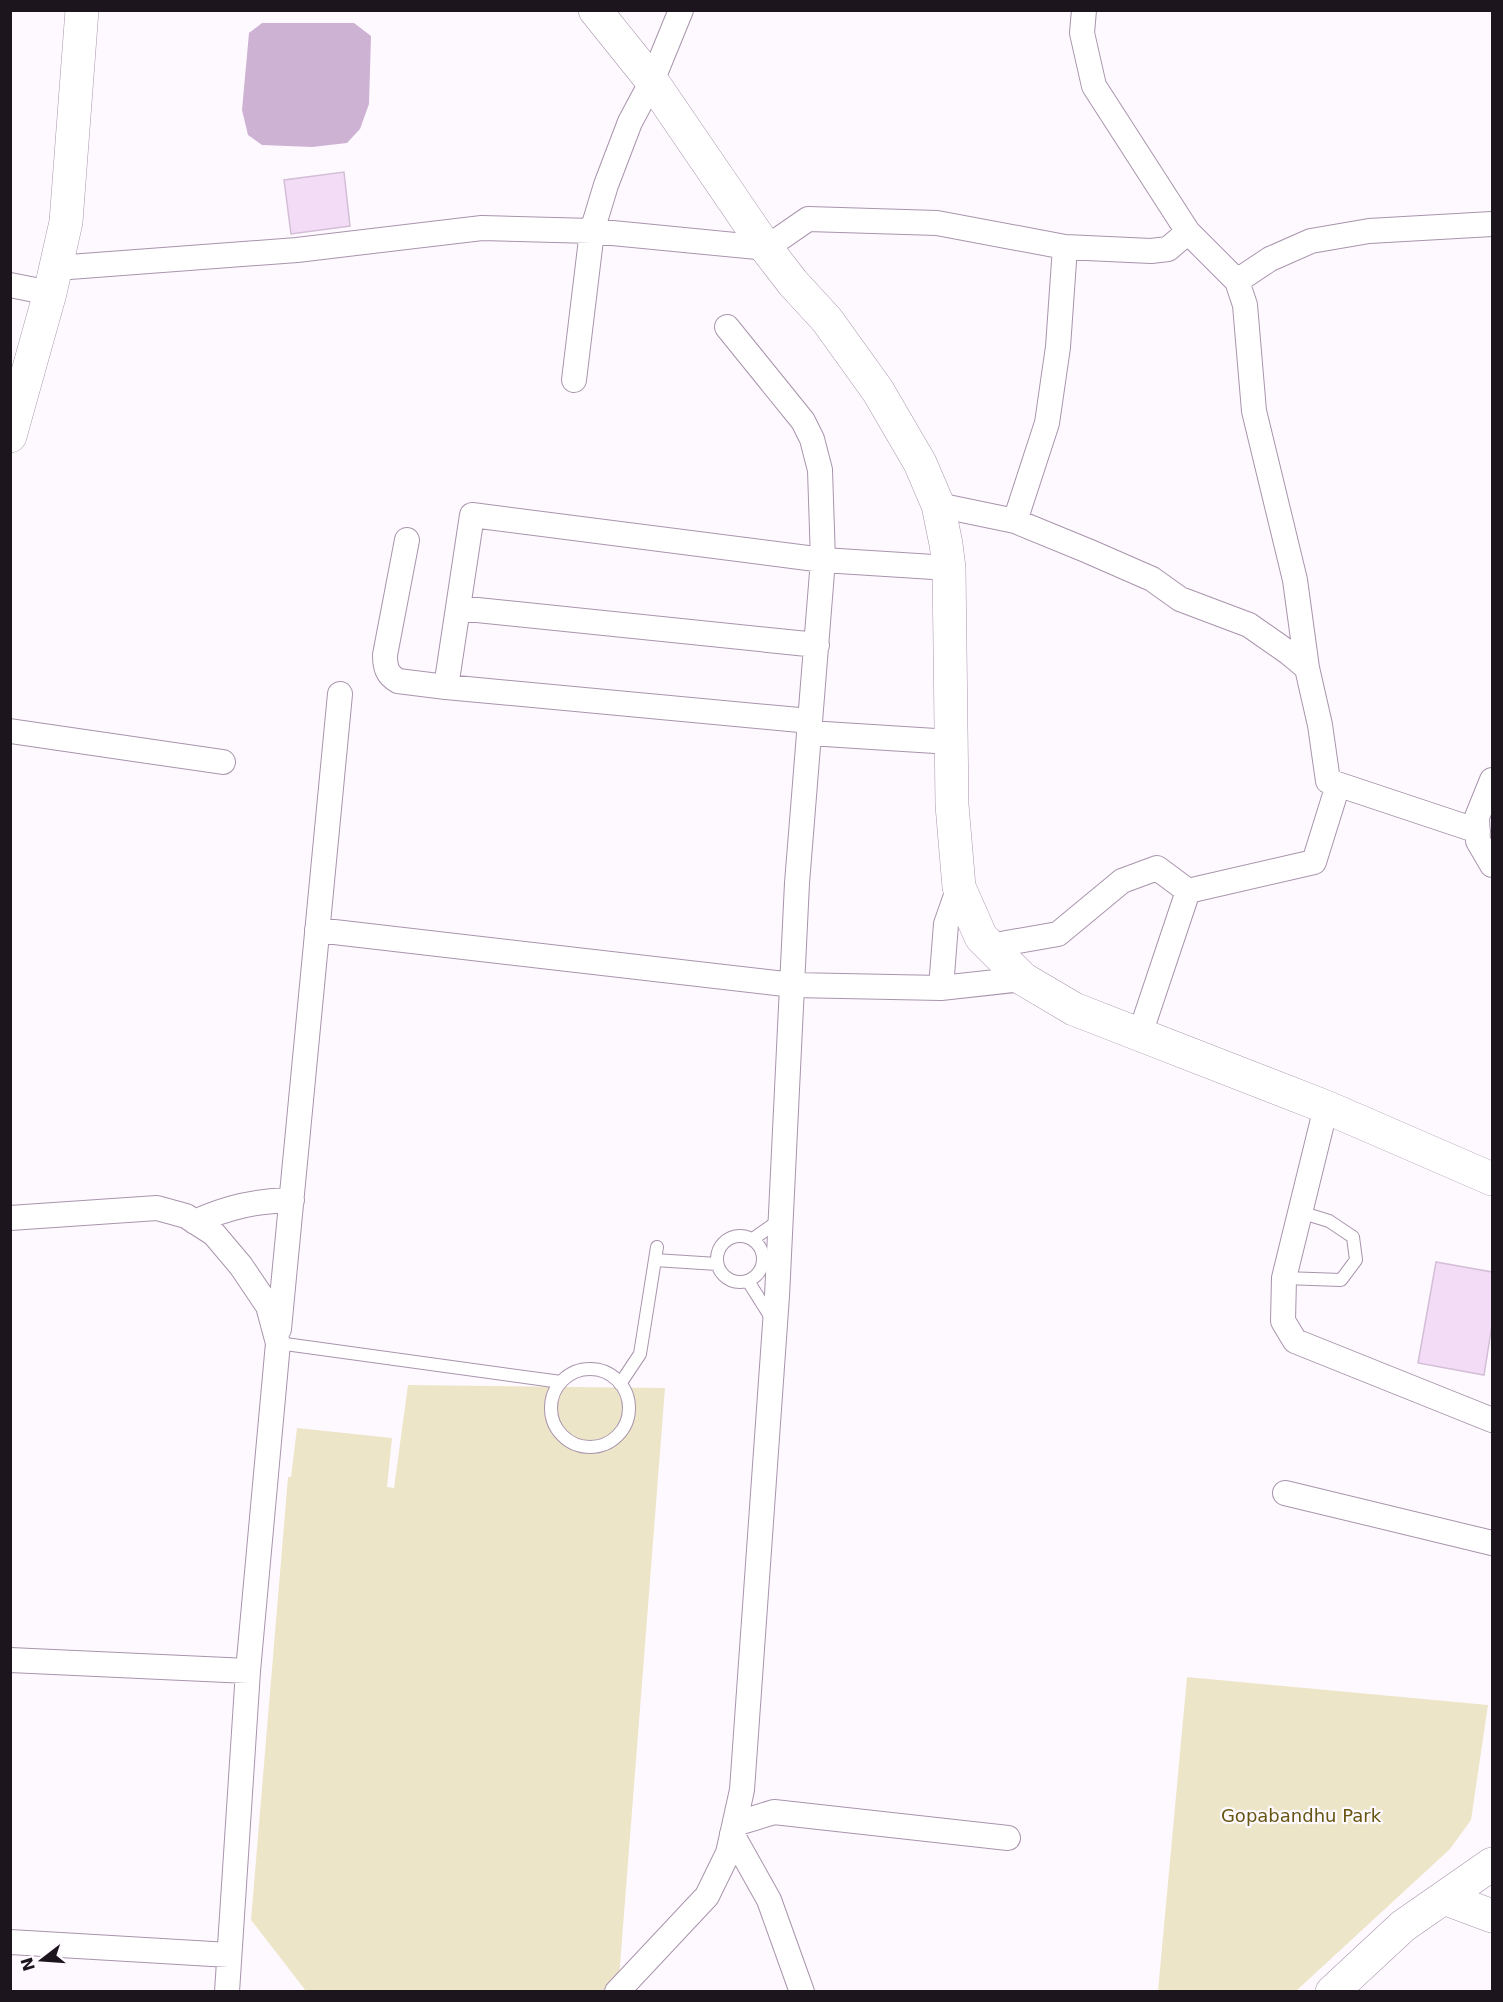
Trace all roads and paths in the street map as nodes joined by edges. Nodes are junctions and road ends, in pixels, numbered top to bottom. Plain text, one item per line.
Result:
1 (82, 10) edge
2 (595, 10) edge
3 (681, 10) edge
4 (1084, 10) edge
5 (652, 81) junction
6 (1492, 224) edge
7 (592, 231) junction
8 (1188, 232) junction
9 (1065, 247) junction
10 (766, 248) junction
11 (53, 280) junction
12 (1237, 281) junction
13 (10, 285) edge
14 (727, 327) dead end
15 (574, 380) dead end
16 (10, 436) edge
17 (938, 505) junction
18 (1015, 521) junction
19 (407, 540) dead end
20 (823, 560) junction
21 (949, 568) junction
22 (458, 608) junction
23 (817, 645) junction
24 (1307, 668) junction
25 (446, 687) junction
26 (340, 694) dead end
27 (809, 727) junction
28 (10, 731) edge
29 (951, 742) junction
30 (223, 762) dead end
31 (1492, 780) edge
32 (1338, 784) junction
33 (1478, 831) junction
34 (1492, 865) edge
35 (959, 887) junction
36 (1188, 891) junction
37 (317, 930) junction
38 (990, 946) junction
39 (1023, 979) junction
40 (793, 985) junction
41 (941, 988) junction
42 (1140, 1034) junction
43 (1326, 1107) junction
44 (1492, 1179) edge
45 (291, 1200) junction
46 (1300, 1212) junction
47 (10, 1218) edge
48 (781, 1220) junction
49 (195, 1222) junction
50 (753, 1239) junction
51 (657, 1246) dead end
52 (655, 1260) junction
53 (717, 1264) junction
54 (1284, 1278) junction
55 (748, 1281) junction
56 (775, 1323) junction
57 (278, 1343) junction
58 (561, 1382) junction
59 (620, 1384) junction
60 (1492, 1420) edge
61 (1285, 1493) dead end
62 (1492, 1543) edge
63 (10, 1660) edge
64 (248, 1671) junction
65 (733, 1829) junction
66 (1008, 1838) dead end
67 (1492, 1864) edge
68 (1444, 1898) junction
69 (1492, 1916) edge
70 (10, 1942) edge
71 (229, 1955) junction
72 (227, 1992) edge
73 (616, 1992) edge
74 (802, 1992) edge
75 (1332, 1992) edge

1 - 11 main road
2 - 5 main road
3 - 5 street
4 - 8 street
5 - 7 street
5 - 10 main road
6 - 12 street
7 - 10 street
7 - 11 street
7 - 15 street
8 - 9 street
8 - 12 street
9 - 10 street
9 - 18 street
10 - 17 main road
11 - 13 street
11 - 16 main road
12 - 24 street
14 - 20 street
17 - 18 street
17 - 21 main road
18 - 24 street
19 - 25 street
20 - 21 street
20 - 22 street
20 - 23 street
21 - 29 main road
22 - 23 street
22 - 25 street
23 - 27 street
24 - 32 street
25 - 27 street
26 - 37 street
27 - 29 street
27 - 40 street
28 - 30 street
29 - 35 main road
31 - 33 street
32 - 33 street
32 - 36 street
33 - 34 street
35 - 38 main road
35 - 41 street
36 - 38 street
36 - 42 street
37 - 40 street
37 - 45 street
38 - 39 main road
39 - 41 street
39 - 42 main road
40 - 41 street
40 - 48 street
42 - 43 main road
43 - 44 main road
43 - 46 street
45 - 49 street
45 - 57 street
46 - 54 street
46 - 54 lane
47 - 49 street
48 - 50 lane
48 - 56 street
49 - 57 street
50 - 53 lane
50 - 55 lane
51 - 52 lane
52 - 53 lane
52 - 59 lane
53 - 55 lane
54 - 60 street
55 - 56 lane
56 - 65 street
57 - 58 lane
57 - 64 street
58 - 59 lane
58 - 59 lane
61 - 62 street
63 - 64 street
64 - 71 street
65 - 66 street
65 - 73 street
65 - 74 street
67 - 68 main road
68 - 69 main road
68 - 75 main road
70 - 71 street
71 - 72 street

